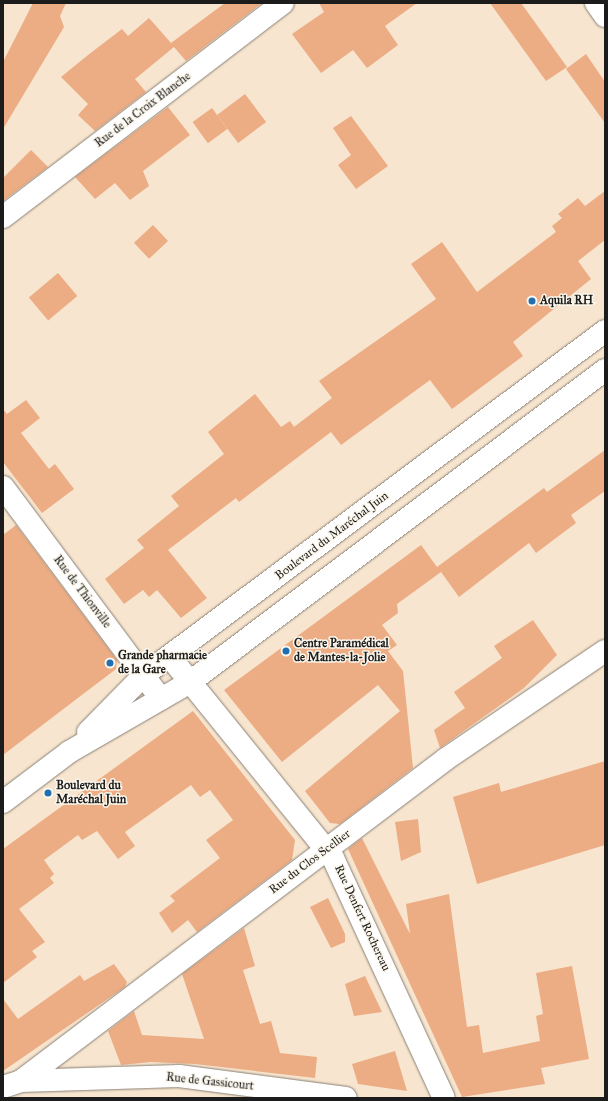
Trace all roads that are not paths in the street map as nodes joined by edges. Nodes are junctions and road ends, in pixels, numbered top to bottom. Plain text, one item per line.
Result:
1 (283, 3) edge
2 (596, 3) edge
3 (605, 16) edge
4 (3, 217) edge
5 (605, 331) edge
6 (605, 370) edge
7 (3, 487) edge
8 (605, 651) edge
9 (170, 657) junction
10 (144, 675) junction
11 (190, 682) junction
12 (161, 699) junction
13 (69, 752) junction
14 (3, 802) edge
15 (327, 849) junction
16 (13, 1088) edge
17 (346, 1098) edge
18 (444, 1098) edge

1 - 4 street, Rue de la Croix Blanche
2 - 3 street
5 - 9 street, Boulevard du Maréchal Juin
6 - 11 street, Boulevard du Maréchal Juin
7 - 10 street, Rue de Thionville
8 - 15 street, Rue du Clos Scellier
9 - 10 street, Boulevard du Maréchal Juin
9 - 11 street, Rue Denfert Rochereau
10 - 12 street, Rue de Thionville
10 - 13 street, Boulevard du Maréchal Juin
11 - 12 street, Boulevard du Maréchal Juin
11 - 15 street, Rue Denfert Rochereau
12 - 13 street, Boulevard du Maréchal Juin
13 - 14 street, Boulevard du Maréchal Juin
15 - 16 street, Rue du Clos Scellier
15 - 18 street, Rue Denfert Rochereau
16 - 17 street, Rue de Gassicourt

